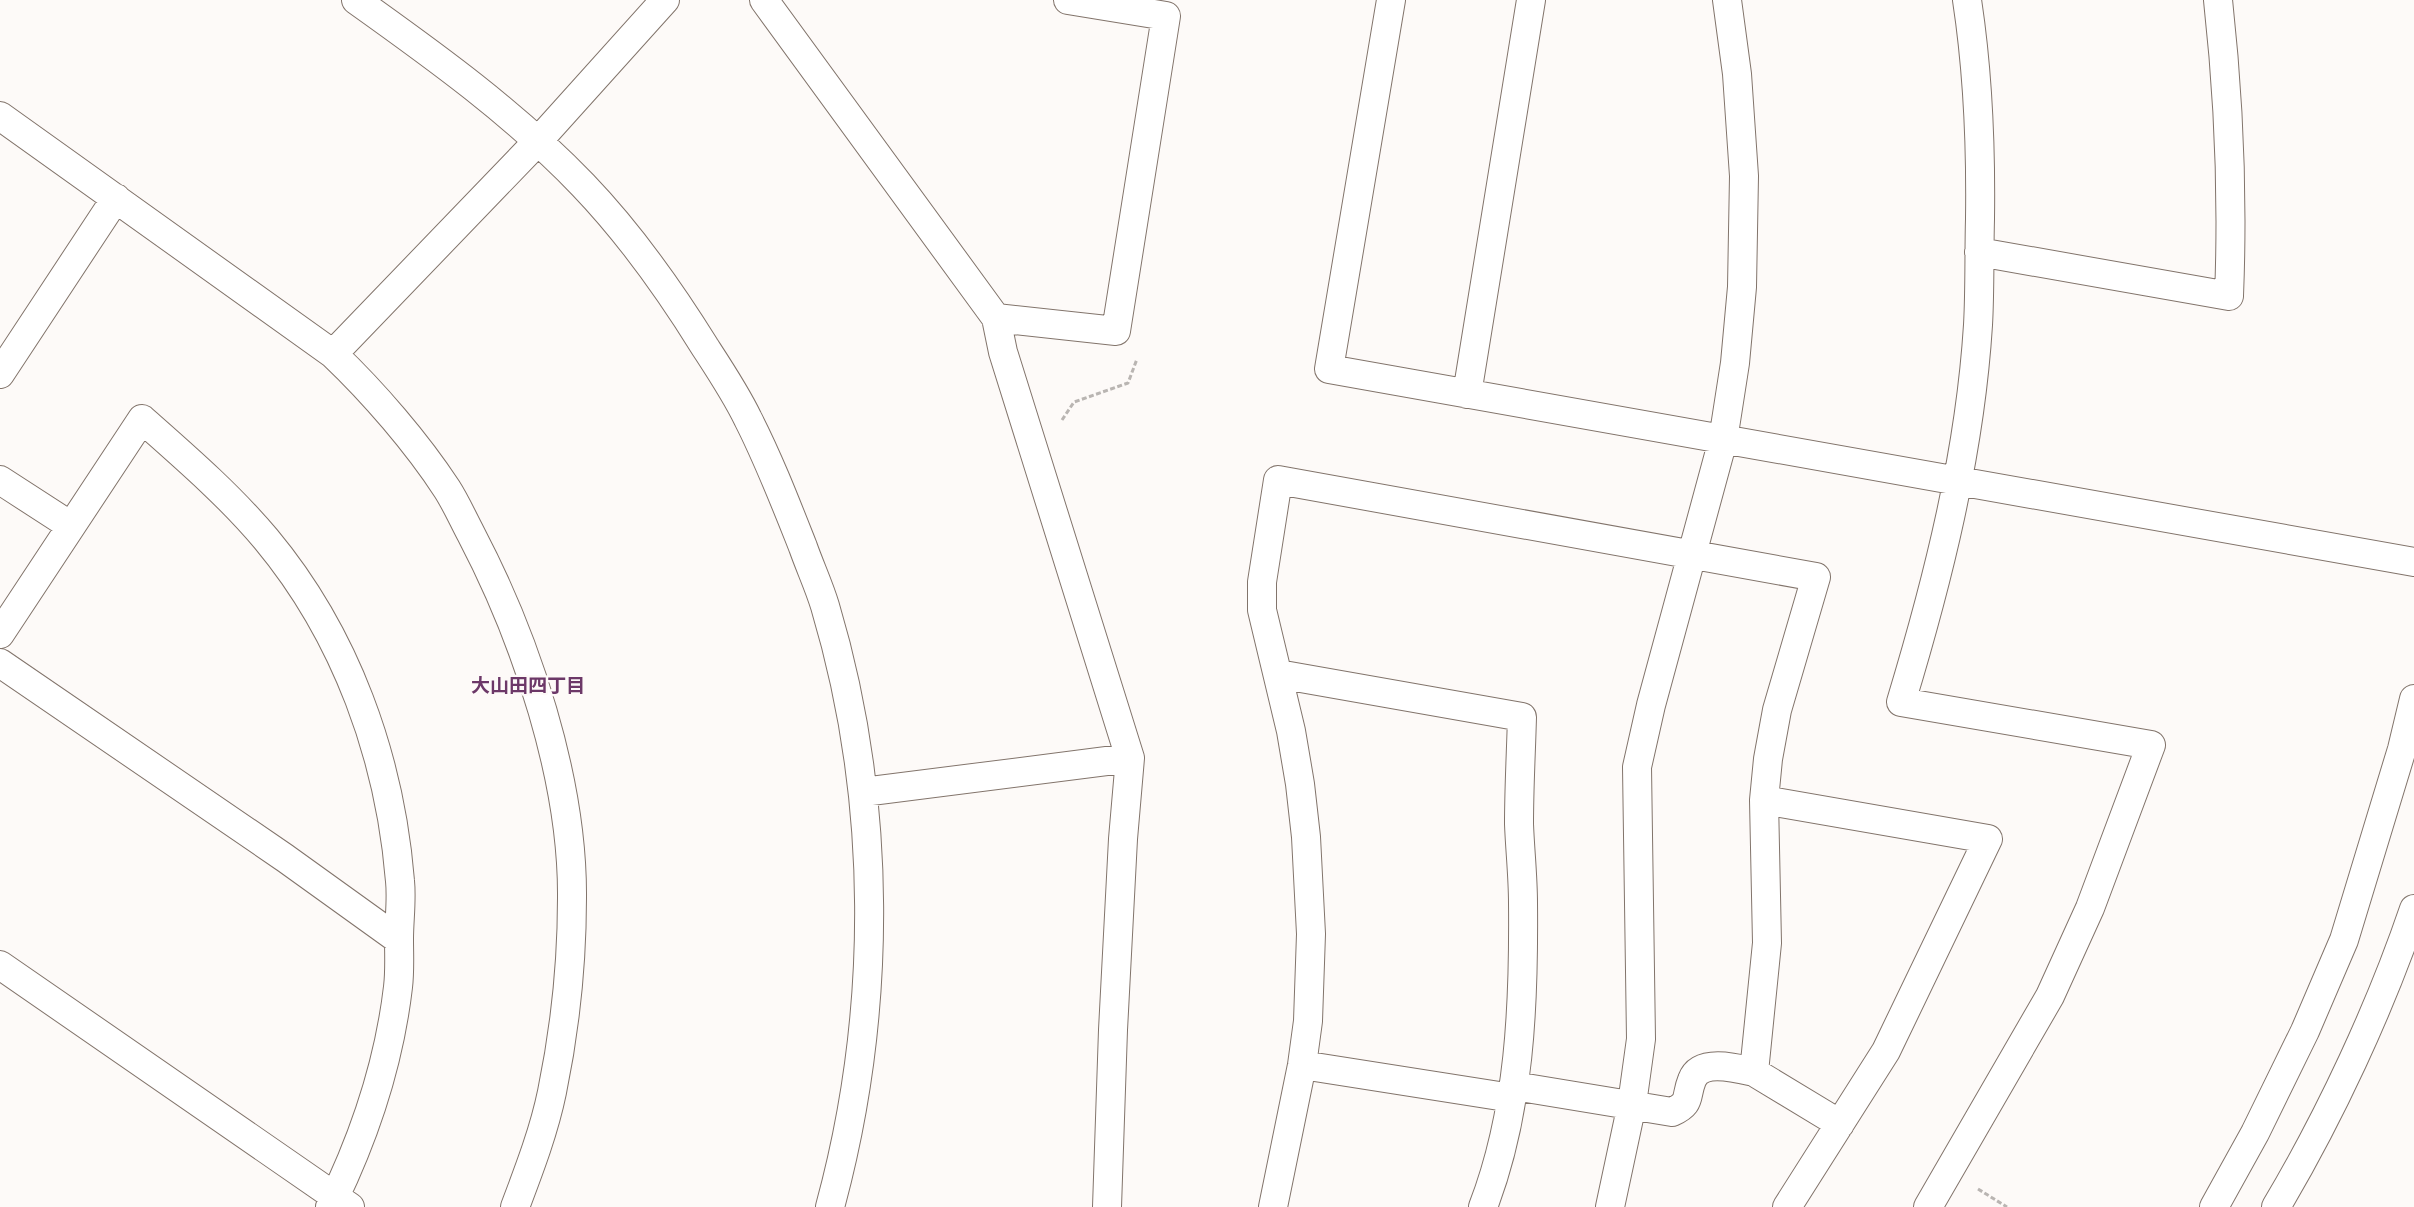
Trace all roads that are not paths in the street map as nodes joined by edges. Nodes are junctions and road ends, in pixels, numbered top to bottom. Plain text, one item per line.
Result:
1 (356, 0) edge
2 (665, 0) edge
3 (764, 0) edge
4 (1068, 0) edge
5 (1391, 0) edge
6 (1531, 0) edge
7 (1726, 0) edge
8 (1967, 0) edge
9 (2218, 0) edge
10 (0, 116) edge
11 (539, 140) junction
12 (116, 198) junction
13 (1980, 252) junction
14 (996, 318) junction
15 (333, 354) junction
16 (0, 374) edge
17 (1466, 394) junction
18 (1723, 440) junction
19 (1957, 479) junction
20 (0, 480) edge
21 (71, 526) junction
22 (1692, 553) junction
23 (2414, 562) edge
24 (0, 634) edge
25 (0, 663) edge
26 (1278, 674) junction
27 (2414, 699) edge
28 (1130, 758) junction
29 (863, 792) junction
30 (1764, 800) junction
31 (2414, 909) edge
32 (399, 940) junction
33 (0, 966) edge
34 (1302, 1065) junction
35 (1754, 1072) junction
36 (1513, 1092) junction
37 (1632, 1104) junction
38 (1840, 1124) junction
39 (339, 1203) edge
40 (515, 1207) edge
41 (830, 1207) edge
42 (1107, 1207) edge
43 (1273, 1207) edge
44 (1482, 1207) edge
45 (1610, 1207) edge
46 (1787, 1207) edge
47 (1928, 1207) edge
48 (2214, 1207) edge
49 (2276, 1207) edge

1 - 11 street
2 - 11 street
3 - 14 street
4 - 14 street
5 - 17 street
6 - 17 street
7 - 18 street
8 - 13 street
9 - 13 street
10 - 12 street
11 - 15 street
11 - 29 street
12 - 15 street
12 - 16 street
13 - 19 street
14 - 28 street
15 - 40 street
17 - 18 street
18 - 19 street
18 - 22 street
19 - 23 street
19 - 47 street
20 - 21 street
21 - 24 street
21 - 32 street
22 - 26 street
22 - 30 street
22 - 37 street
25 - 32 street
26 - 34 street
26 - 36 street
27 - 48 street
28 - 29 street
28 - 42 street
29 - 41 street
30 - 35 street
30 - 38 street
31 - 49 street
32 - 39 street
33 - 39 street
34 - 36 street
34 - 43 street
35 - 37 street
35 - 38 street
36 - 37 street
36 - 44 street
37 - 45 street
38 - 46 street

